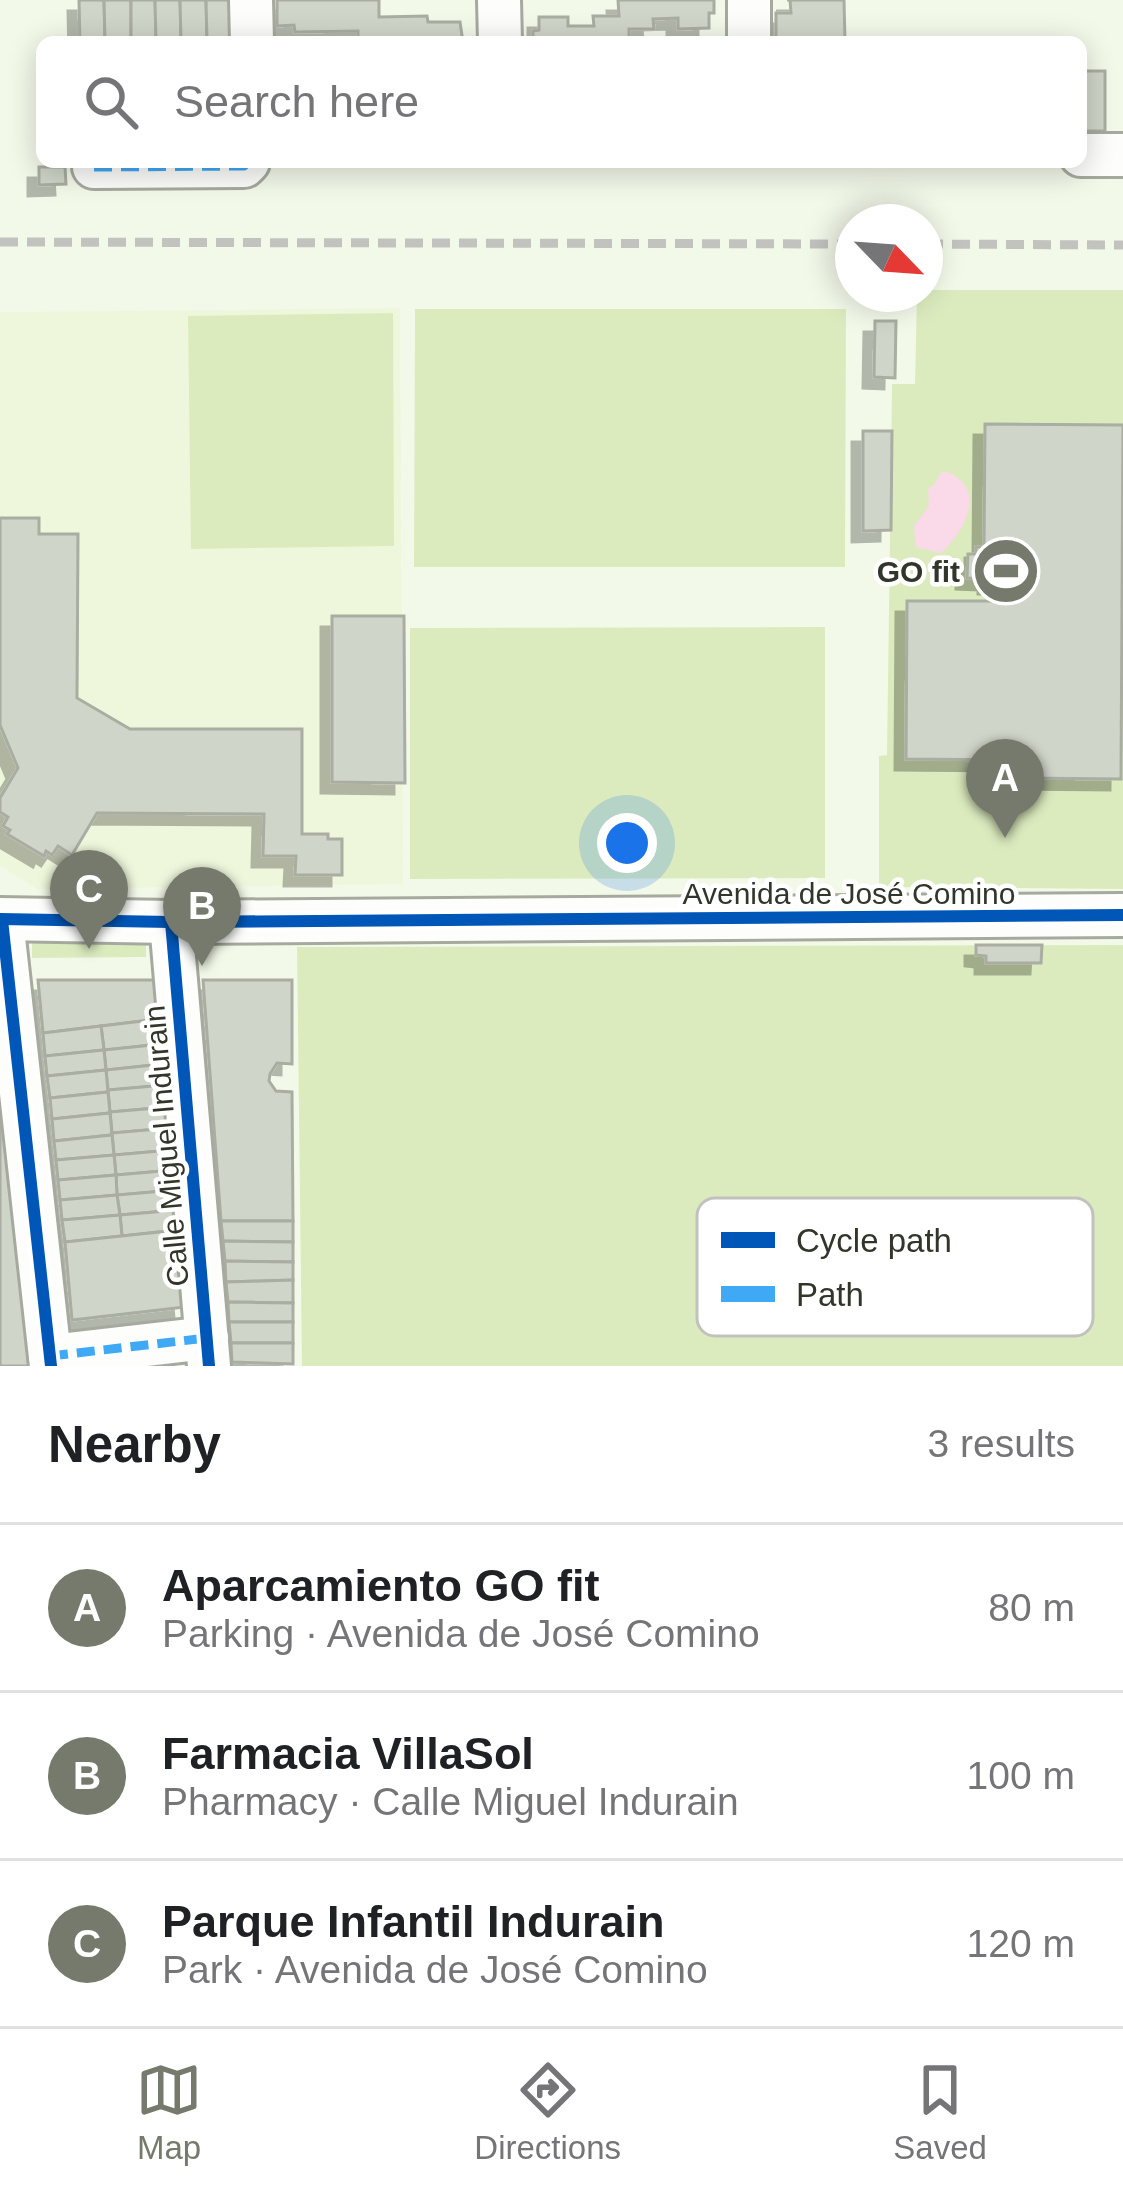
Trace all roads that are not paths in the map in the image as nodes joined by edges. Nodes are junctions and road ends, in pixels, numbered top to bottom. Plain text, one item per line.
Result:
1 (250, 0) edge
2 (499, 0) edge
3 (749, 0) edge
4 (252, 36) edge
5 (500, 36) edge
6 (749, 36) edge
7 (1087, 155) edge
8 (1123, 155) edge
9 (1123, 915) edge
10 (1, 920) edge
11 (171, 922) junction
12 (208, 1352) edge
13 (51, 1361) edge

1 - 4 street
2 - 5 street
3 - 6 street
7 - 8 street
9 - 11 street, Avenida de José Comino
10 - 11 street, Avenida de José Comino
10 - 13 street
11 - 12 street, Calle Miguel Indurain
12 - 13 street

